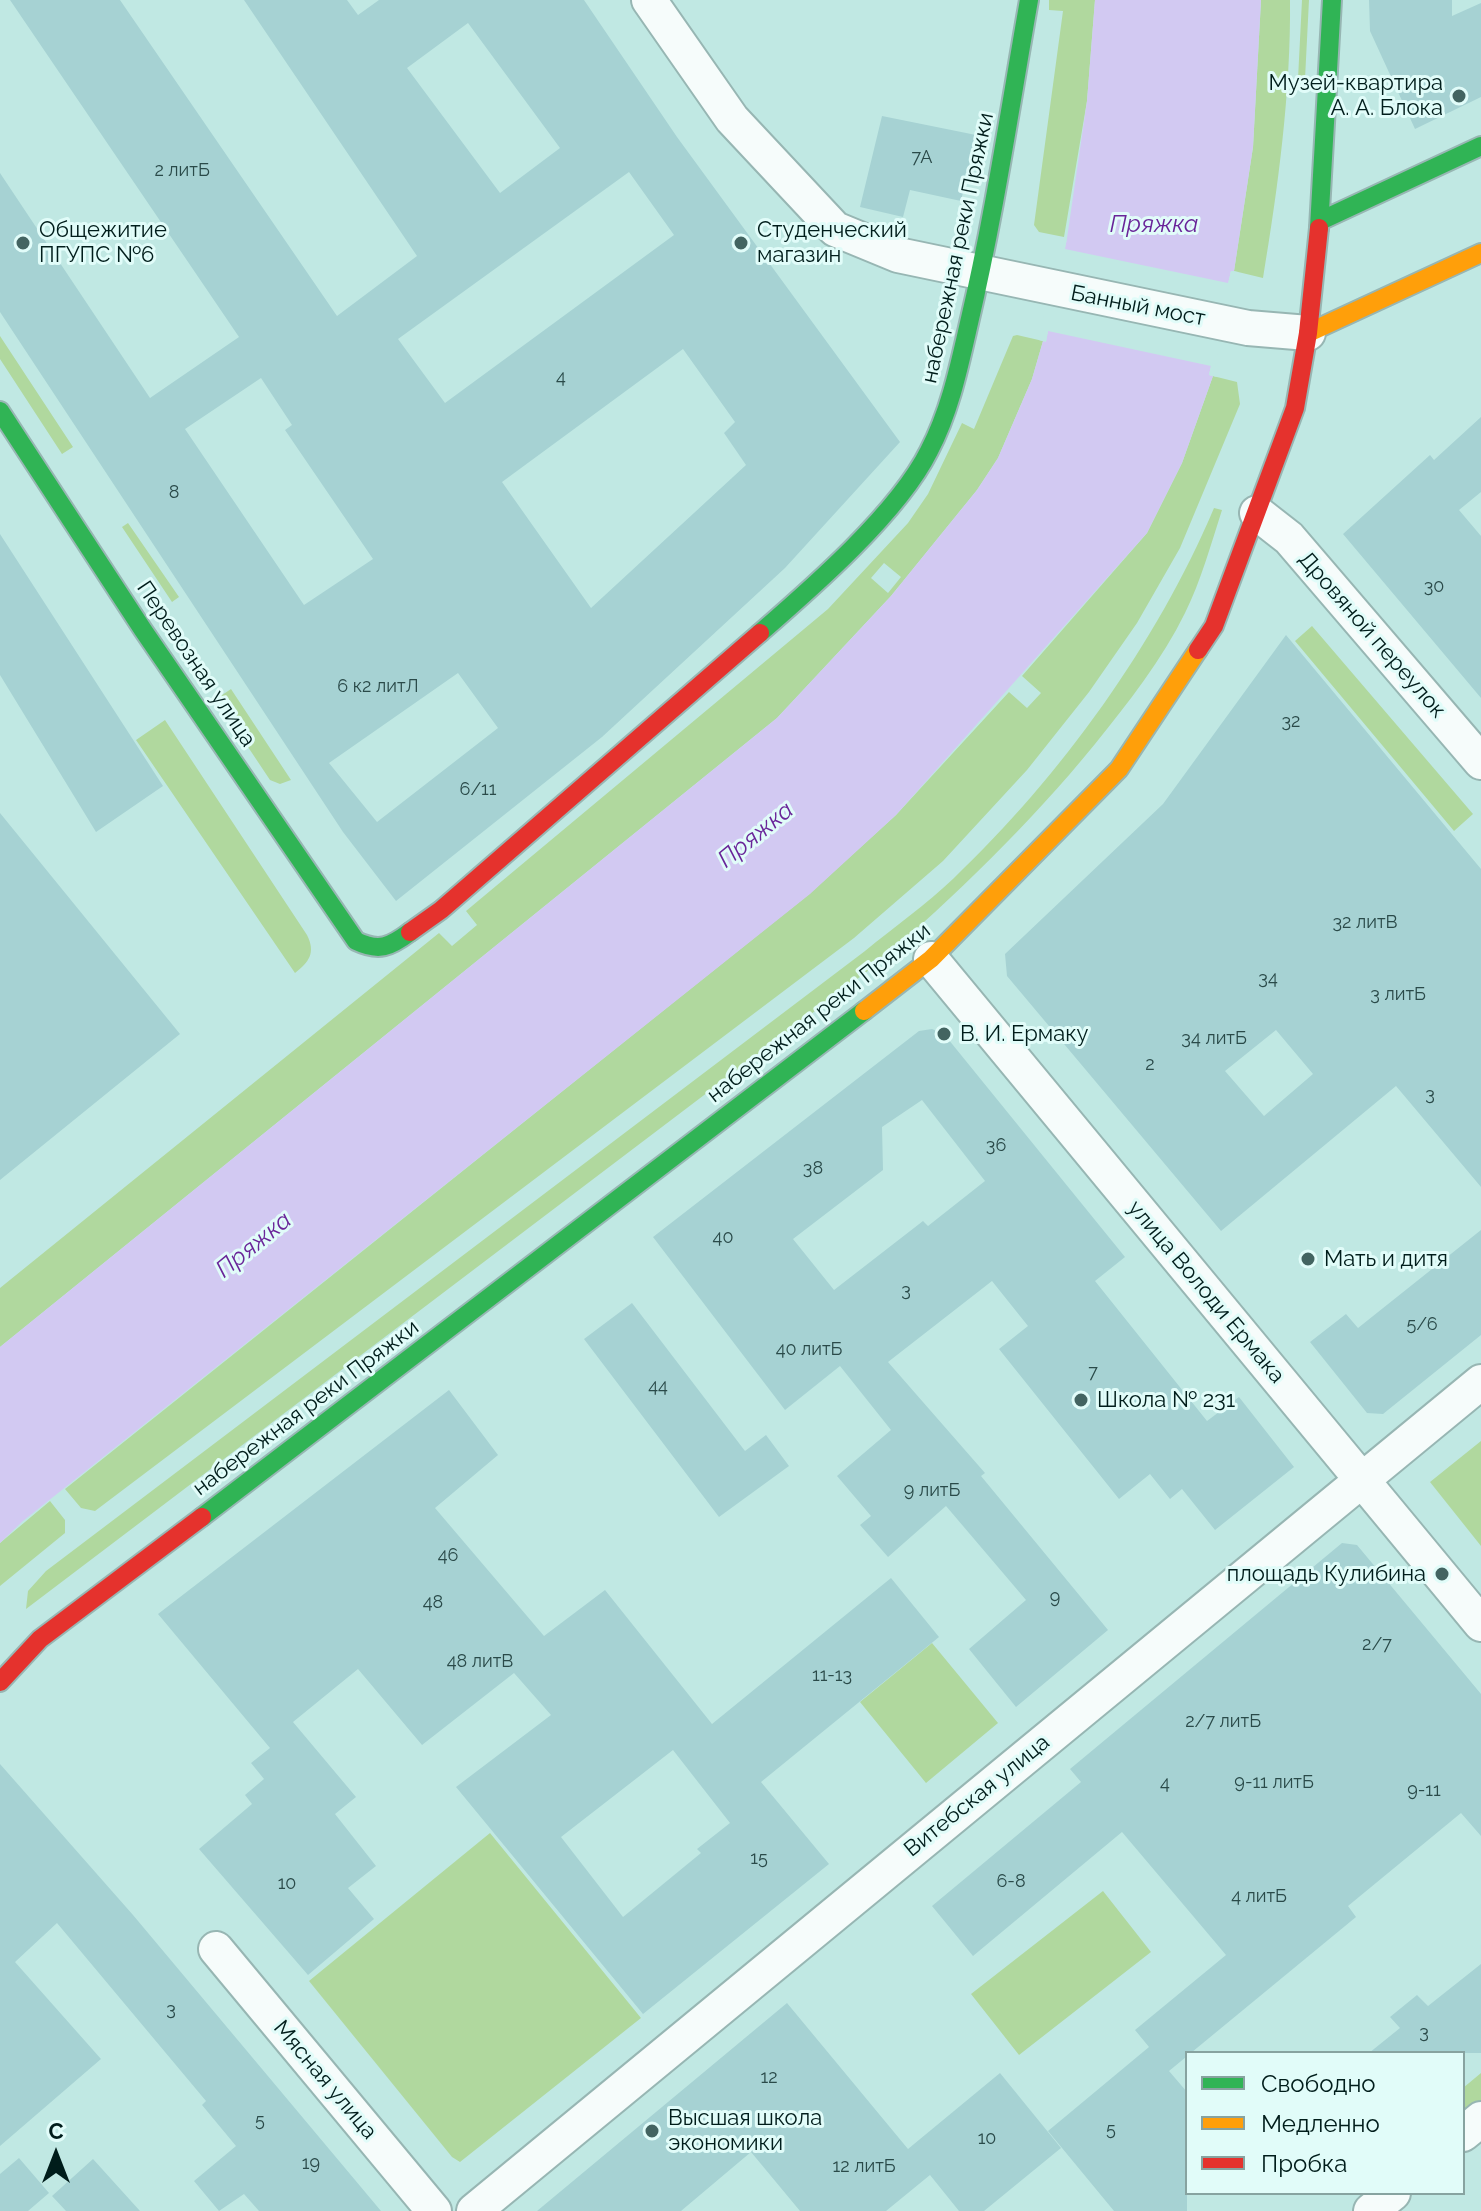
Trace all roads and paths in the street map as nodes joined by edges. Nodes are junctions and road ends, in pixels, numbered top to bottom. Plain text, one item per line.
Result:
1 (649, 0) edge
2 (1029, 0) edge
3 (1332, 0) edge
4 (1481, 146) edge
5 (1320, 221) junction
6 (1481, 253) edge
7 (981, 273) junction
8 (1308, 333) junction
9 (0, 411) edge
10 (1257, 513) junction
11 (1481, 762) edge
12 (356, 941) joint
13 (931, 959) junction
14 (1481, 1382) edge
15 (1361, 1480) junction
16 (1481, 1624) edge
17 (0, 1682) edge
18 (216, 1949) dead end
19 (1481, 2119) edge
20 (1465, 2132) edge
21 (1391, 2195) edge
22 (434, 2211) edge
23 (474, 2211) edge
24 (1371, 2211) edge

1 - 7 street, Банный мост
2 - 7 main road, набережная реки Пряжки
3 - 5 main road, набережная реки Пряжки
4 - 5 main road
5 - 8 main road, набережная реки Пряжки
6 - 8 main road
7 - 8 street, Банный мост
7 - 12 main road, набережная реки Пряжки
8 - 10 main road, набережная реки Пряжки
9 - 12 main road, Перевозная улица
10 - 11 street, Дровяной переулок
10 - 13 main road, набережная реки Пряжки
13 - 15 street, улица Володи Ермака
13 - 17 main road, набережная реки Пряжки
14 - 15 street, Витебская улица
15 - 16 street, улица Володи Ермака
15 - 23 street, Витебская улица
18 - 22 street, Мясная улица
19 - 20 street
21 - 24 street

